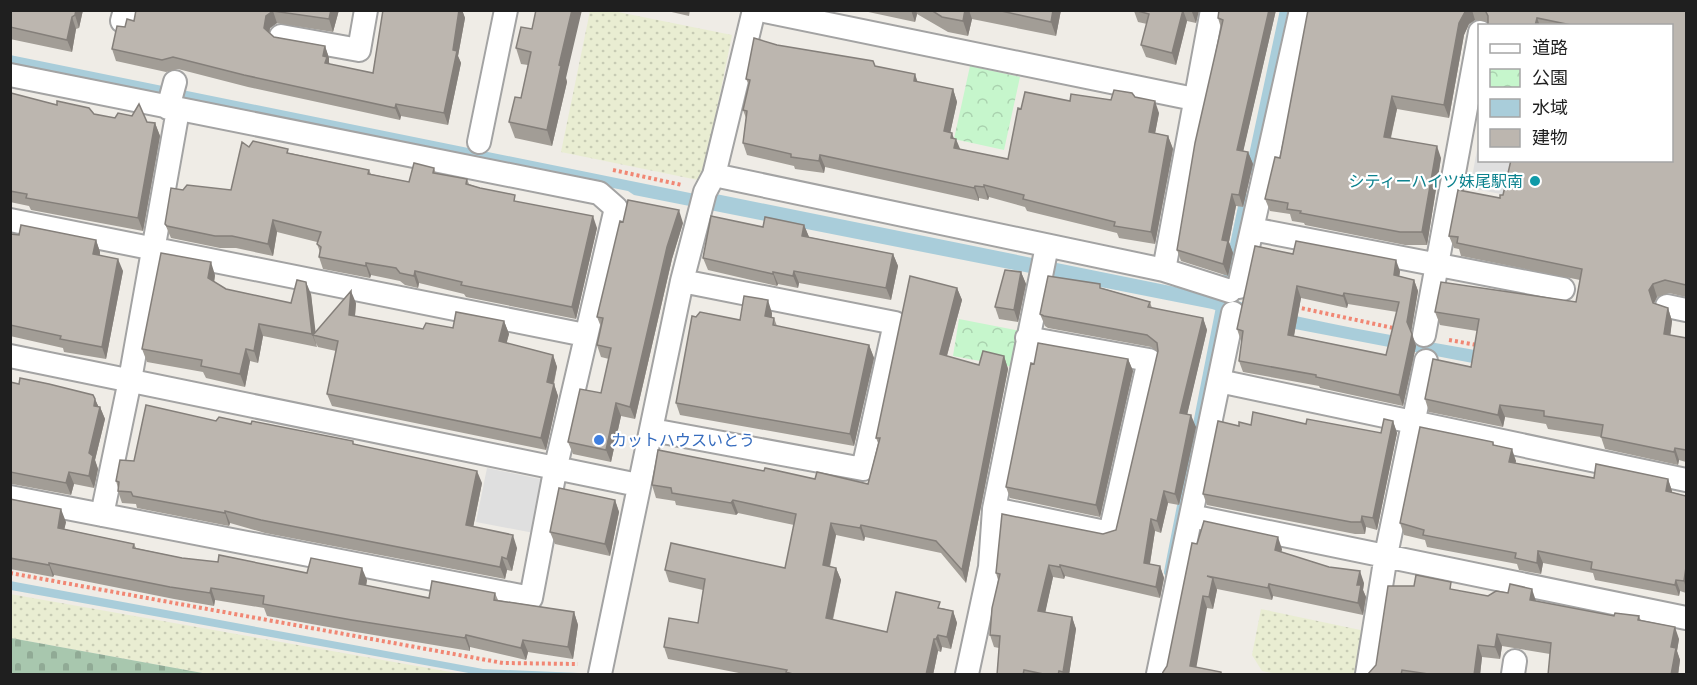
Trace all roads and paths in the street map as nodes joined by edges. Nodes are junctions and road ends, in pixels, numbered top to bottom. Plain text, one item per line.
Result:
1 (366, 10) edge
2 (506, 10) edge
3 (754, 10) edge
4 (760, 10) edge
5 (1212, 10) edge
6 (1300, 10) edge
7 (281, 36) edge
8 (1478, 44) edge
9 (10, 75) edge
10 (173, 98) junction
11 (1194, 99) junction
12 (479, 142) dead end
13 (706, 193) junction
14 (10, 220) edge
15 (1252, 229) junction
16 (153, 249) junction
17 (1044, 261) junction
18 (1437, 264) junction
19 (1164, 270) junction
20 (682, 281) junction
21 (1563, 289) dead end
22 (1231, 295) junction
23 (1296, 306) edge
24 (585, 335) junction
25 (1424, 335) junction
26 (1027, 338) junction
27 (1481, 346) edge
28 (10, 356) edge
29 (1426, 361) dead end
30 (130, 380) junction
31 (1219, 381) junction
32 (1415, 423) junction
33 (652, 430) junction
34 (556, 466) junction
35 (1686, 480) edge
36 (638, 485) junction
37 (10, 497) edge
38 (994, 509) junction
39 (102, 515) junction
40 (1191, 516) junction
41 (1386, 555) junction
42 (10, 573) edge
43 (1686, 618) edge
44 (601, 669) edge
45 (967, 675) edge
46 (1158, 675) edge
47 (1367, 675) edge

1 - 7 street
2 - 12 street
3 - 13 street
4 - 11 street
5 - 11 street
6 - 15 street
8 - 18 street
9 - 10 street
10 - 16 street
10 - 24 street
11 - 19 street
13 - 17 street
13 - 20 street
14 - 16 street
15 - 18 street
15 - 22 street
16 - 24 street
16 - 30 street
17 - 19 street
17 - 26 street
18 - 21 street
18 - 25 street
19 - 22 street
20 - 33 street
20 - 33 street
22 - 31 street
23 - 25 path
24 - 34 street
25 - 27 path
26 - 38 street
26 - 38 street
28 - 30 street
29 - 32 street
30 - 34 street
30 - 39 street
31 - 32 street
31 - 40 street
32 - 35 street
32 - 41 street
33 - 36 street
34 - 36 street
34 - 39 street
36 - 44 street
37 - 39 street
38 - 45 street
40 - 41 street
40 - 46 street
41 - 43 street
41 - 47 street
42 - 44 path

